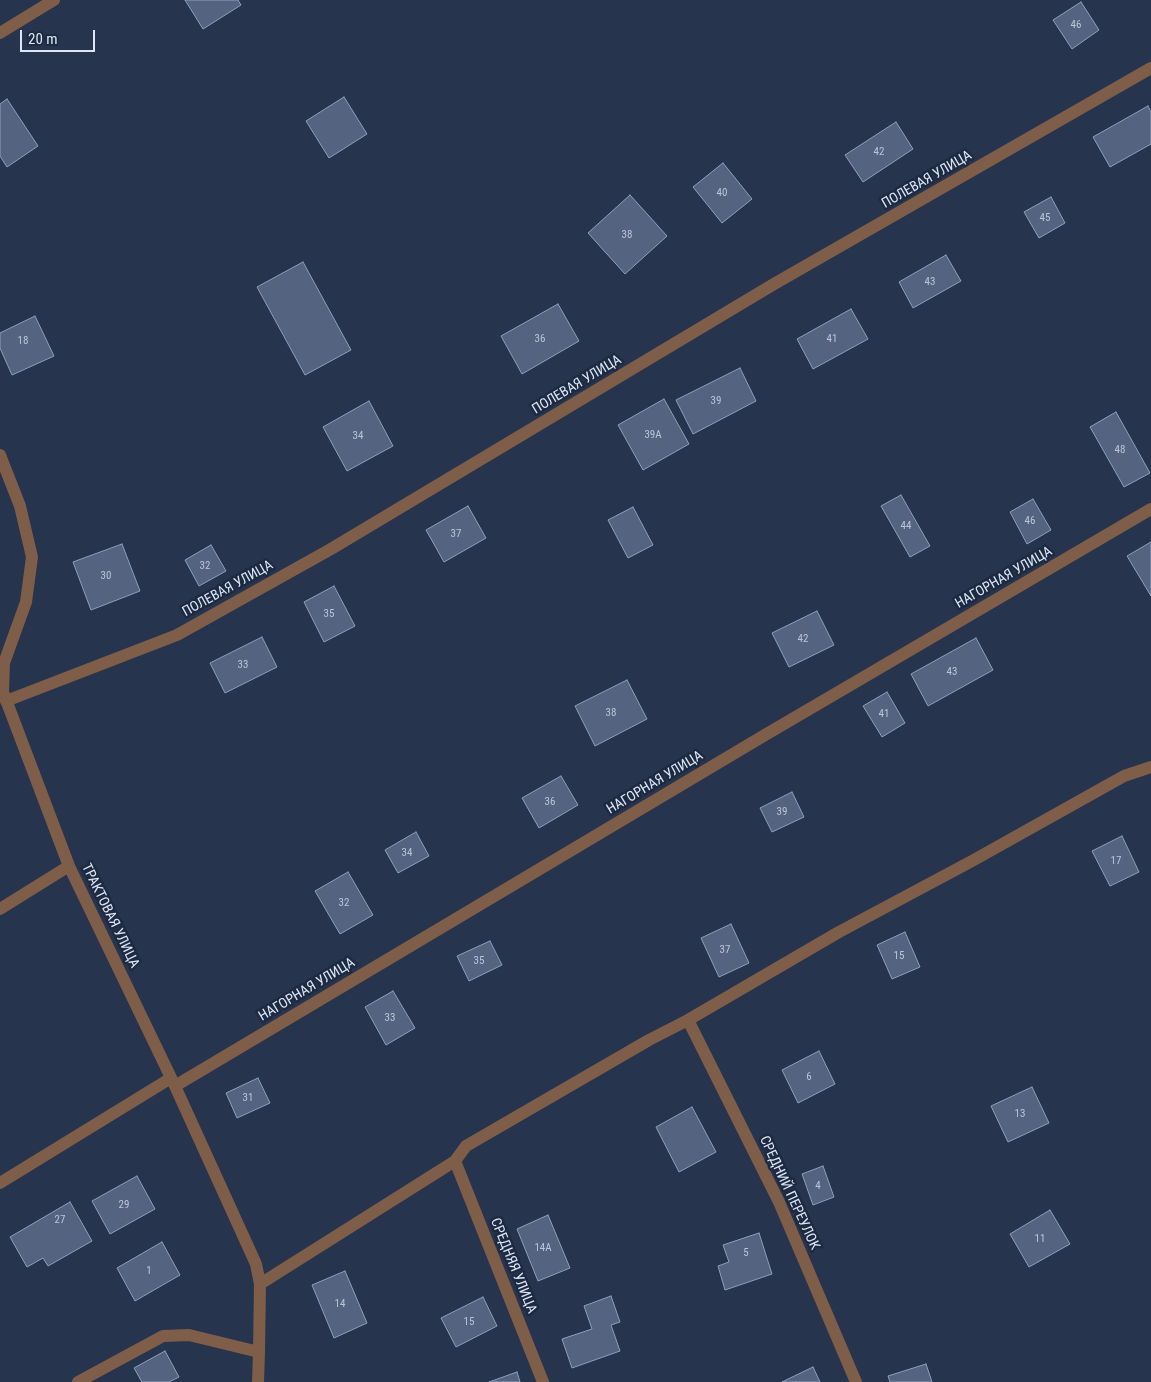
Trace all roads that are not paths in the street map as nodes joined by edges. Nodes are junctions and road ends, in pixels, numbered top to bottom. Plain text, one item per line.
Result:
1 (54, 0) edge
2 (0, 33) edge
3 (1151, 68) edge
4 (0, 455) edge
5 (1151, 509) edge
6 (5, 644) edge
7 (6, 702) junction
8 (1151, 767) edge
9 (69, 866) junction
10 (0, 908) edge
11 (688, 1020) junction
12 (173, 1082) junction
13 (455, 1161) junction
14 (0, 1183) edge
15 (260, 1284) junction
16 (260, 1352) junction
17 (78, 1382) edge
18 (258, 1382) edge
19 (543, 1382) edge
20 (856, 1382) edge

1 - 2 street
3 - 7 street, ПОЛЕВАЯ УЛИЦА
4 - 6 street, ТРАКТОВАЯ УЛИЦА
5 - 12 street, НАГОРНАЯ УЛИЦА
6 - 7 street, ТРАКТОВАЯ УЛИЦА
7 - 9 street, ТРАКТОВАЯ УЛИЦА
8 - 11 street
9 - 10 street
9 - 12 street, ТРАКТОВАЯ УЛИЦА
11 - 13 street
11 - 20 street, СРЕДНИЙ ПЕРЕУЛОК
12 - 14 street, НАГОРНАЯ УЛИЦА
12 - 15 street, ТРАКТОВАЯ УЛИЦА
13 - 15 street
13 - 19 street, СРЕДНЯЯ УЛИЦА
15 - 16 street, ТРАКТОВАЯ УЛИЦА
16 - 17 street
16 - 18 street, ТРАКТОВАЯ УЛИЦА

